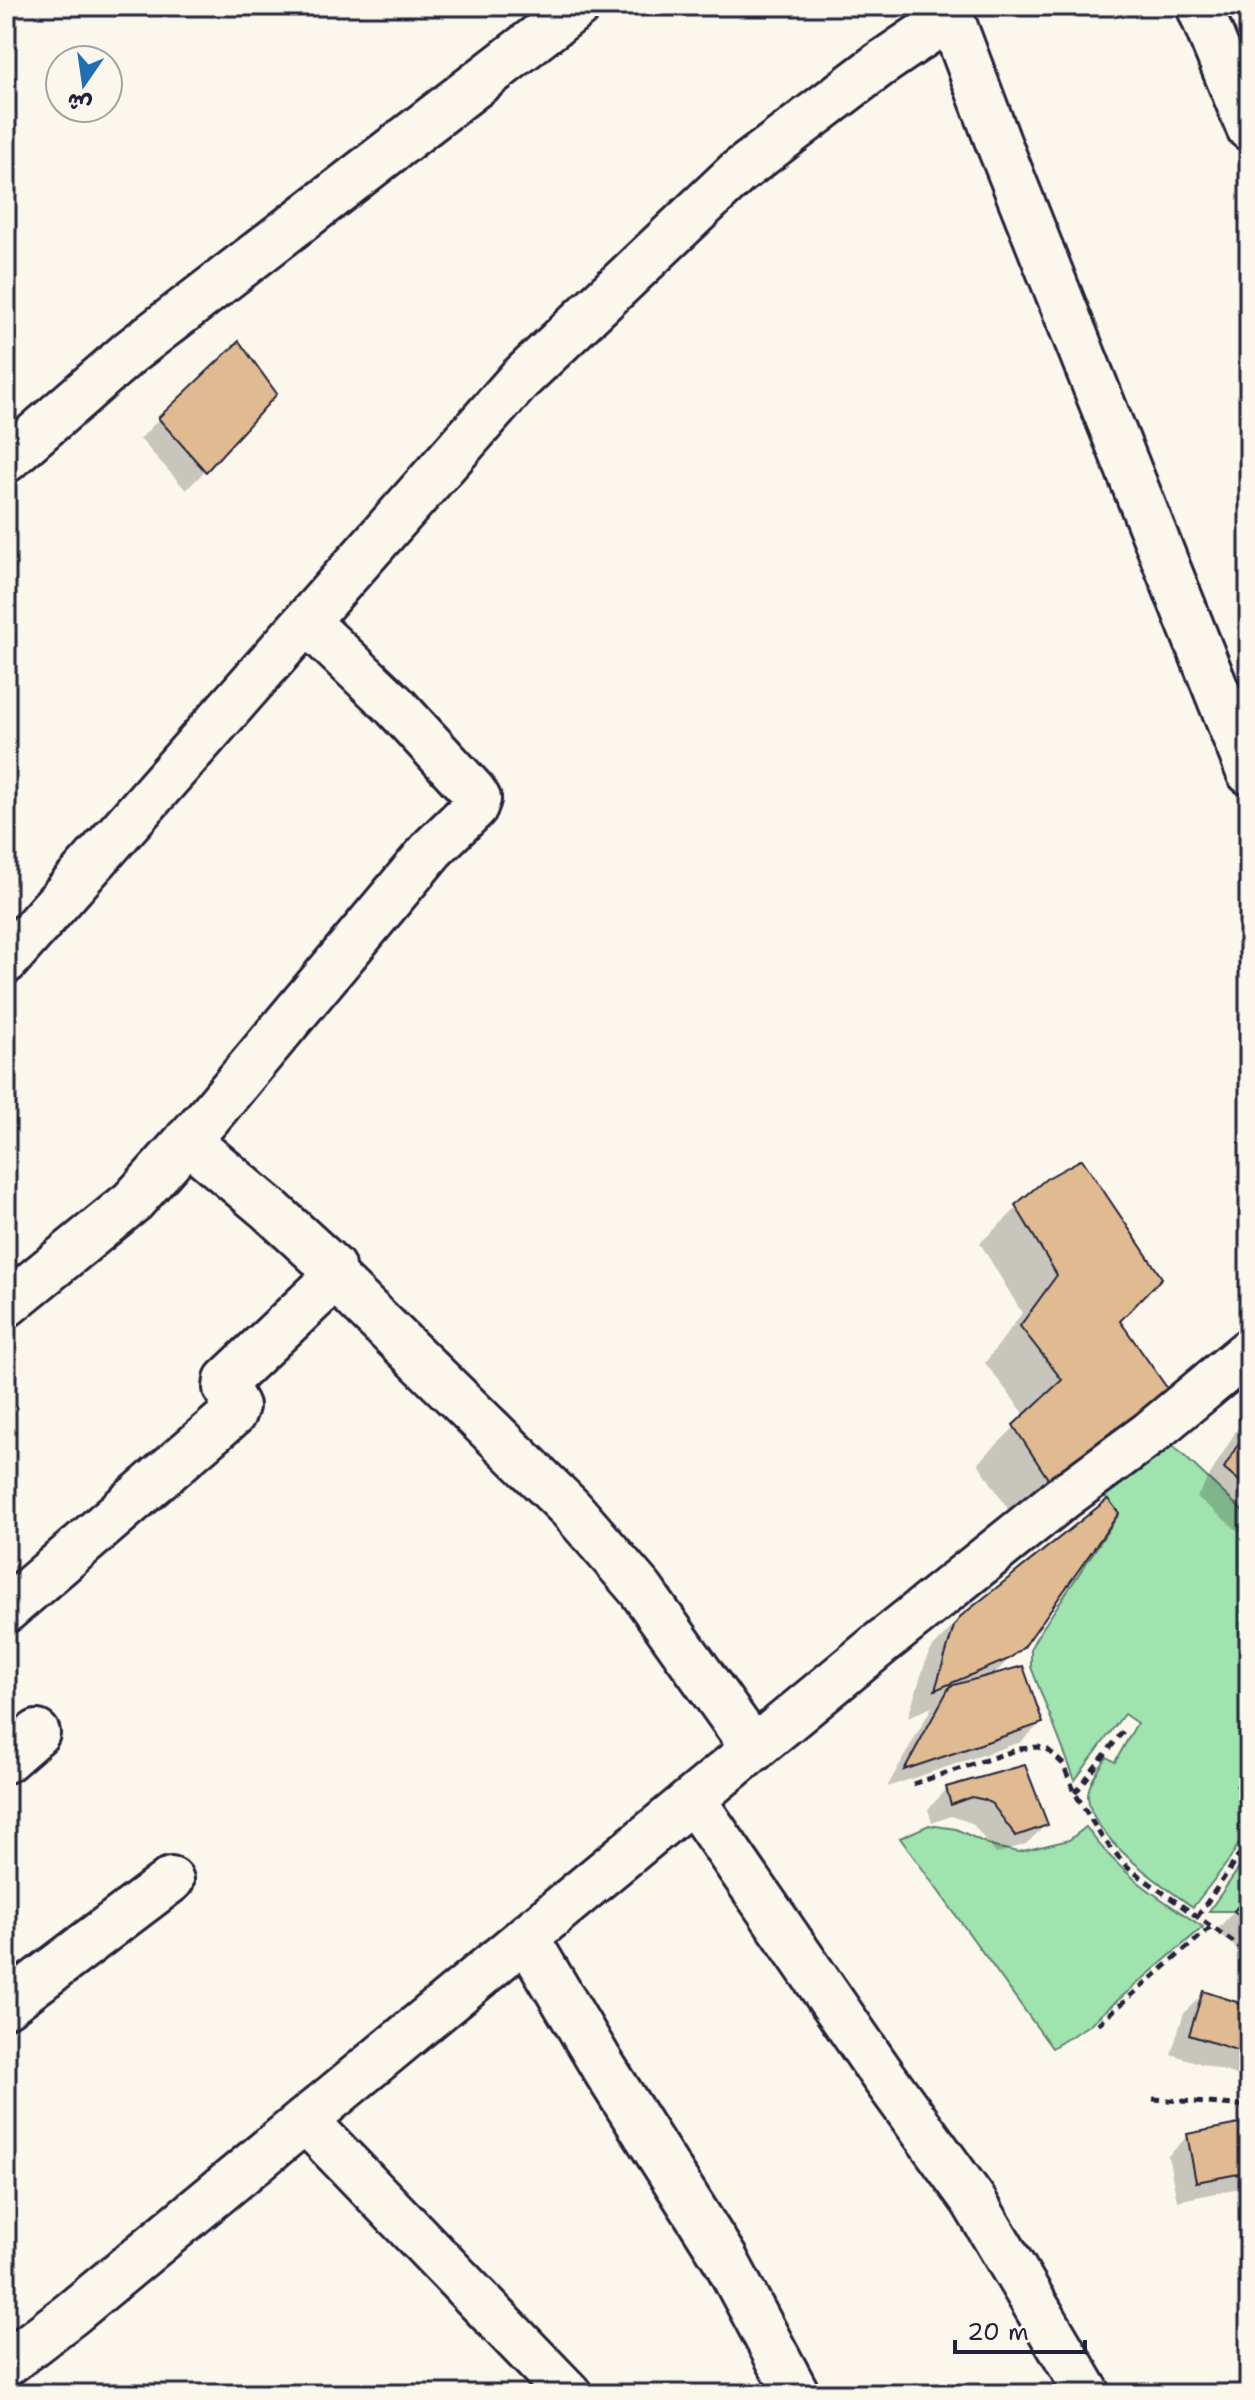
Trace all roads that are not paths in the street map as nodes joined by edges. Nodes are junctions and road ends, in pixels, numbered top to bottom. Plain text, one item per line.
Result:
1 (578, 6) edge
2 (1199, 6) edge
3 (949, 11) edge
4 (1249, 128) edge
5 (6, 460) edge
6 (307, 622) junction
7 (1249, 772) edge
8 (6, 961) edge
9 (187, 1140) junction
10 (333, 1276) junction
11 (6, 1305) edge
12 (1249, 1351) edge
13 (6, 1610) edge
14 (754, 1749) junction
15 (693, 1800) junction
16 (171, 1880) dead end
17 (526, 1937) junction
18 (6, 2005) edge
19 (305, 2120) junction
20 (6, 2364) edge
21 (6, 2389) edge
22 (12, 2394) edge
23 (569, 2394) edge
24 (797, 2394) edge
25 (1088, 2394) edge

1 - 5 street
2 - 4 street
3 - 6 street
3 - 7 street
6 - 8 street
6 - 9 street
9 - 10 street
9 - 11 street
10 - 13 street
10 - 14 street
12 - 14 street
14 - 15 street
15 - 17 street
15 - 25 street
16 - 18 street
17 - 19 street
17 - 24 street
19 - 20 street
19 - 23 street
21 - 22 street

